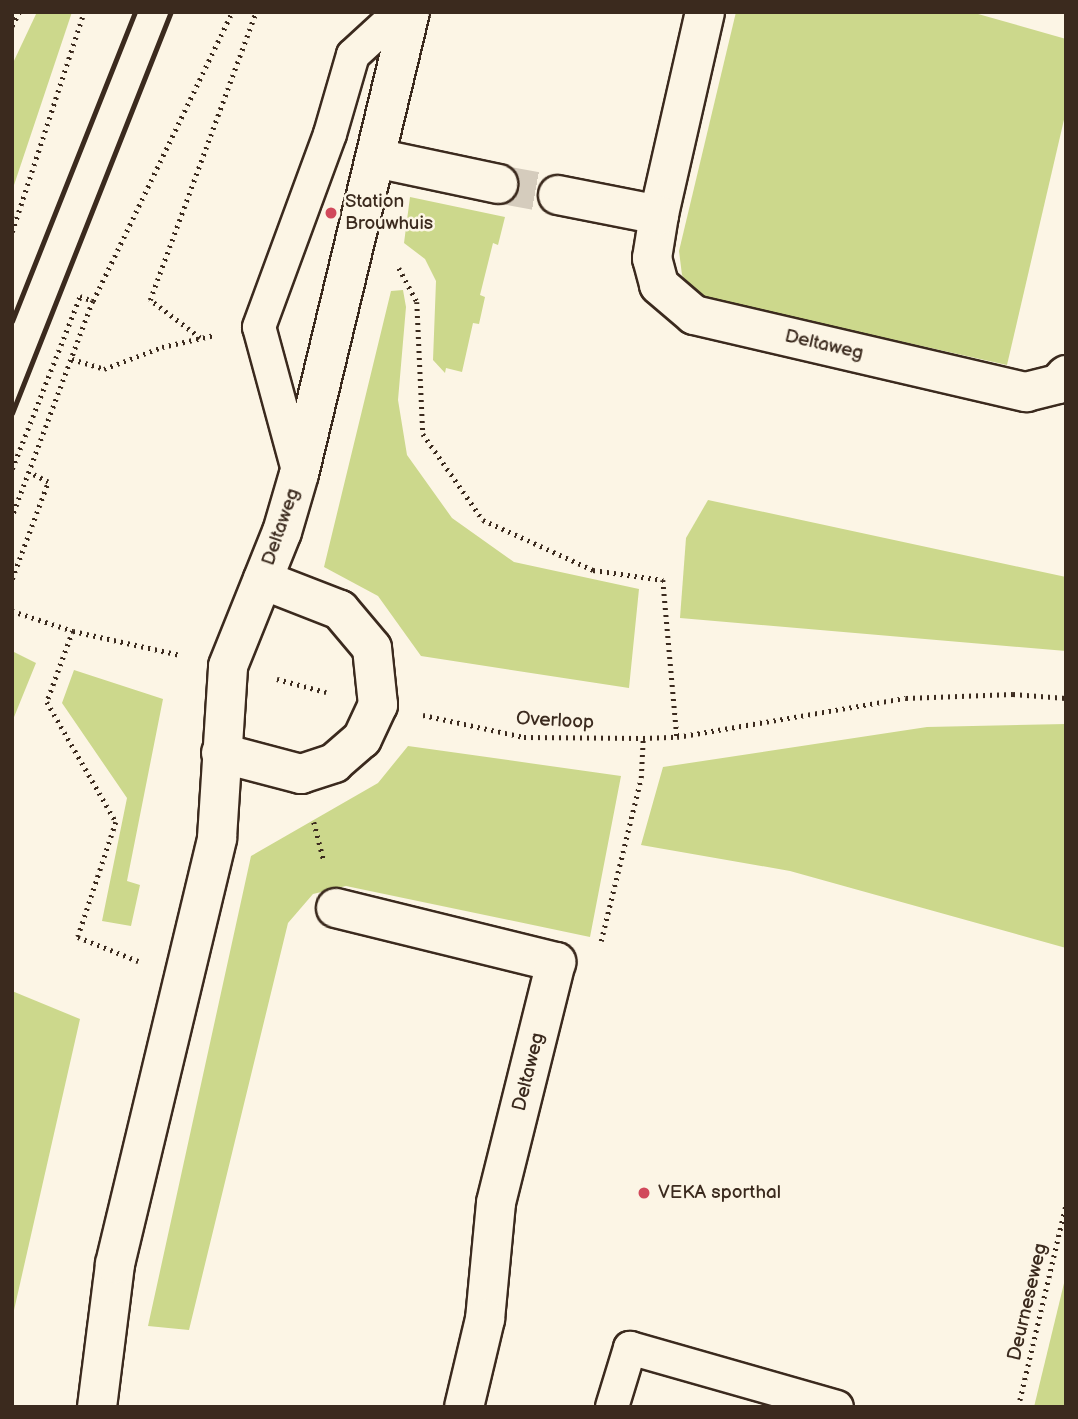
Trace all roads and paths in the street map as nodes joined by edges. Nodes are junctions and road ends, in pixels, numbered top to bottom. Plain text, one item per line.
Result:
1 (19, 12) edge
2 (84, 12) edge
3 (232, 12) edge
4 (256, 12) edge
5 (400, 12) edge
6 (410, 12) edge
7 (705, 12) edge
8 (12, 26) edge
9 (376, 158) junction
10 (498, 184) tunnel mouth
11 (558, 195) tunnel mouth
12 (659, 215) junction
13 (12, 232) edge
14 (353, 251) junction
15 (93, 301) junction
16 (260, 327) junction
17 (200, 338) junction
18 (72, 359) junction
19 (1066, 375) edge
20 (12, 469) edge
21 (30, 473) junction
22 (299, 474) junction
23 (12, 518) edge
24 (12, 579) edge
25 (263, 580) junction
26 (12, 611) edge
27 (73, 631) junction
28 (228, 666) junction
29 (1066, 698) edge
30 (378, 705) junction
31 (677, 737) junction
32 (643, 738) junction
33 (221, 753) junction
34 (302, 774) junction
35 (336, 908) joint
36 (556, 962) junction
37 (184, 979) junction
38 (1066, 1204) edge
39 (751, 1396) edge
40 (97, 1407) edge
41 (464, 1407) edge
42 (612, 1407) edge
43 (837, 1407) edge
44 (1017, 1407) edge

1 - 8 path
2 - 13 path
3 - 15 path
4 - 17 path
5 - 16 lane
6 - 9 street, Deltaweg
7 - 12 street, Deltaweg
9 - 10 street
9 - 14 street, Deltaweg
11 - 12 street
12 - 19 street, Deltaweg
14 - 22 street, Deltaweg
14 - 31 path
15 - 18 path
15 - 20 path
16 - 17 path
16 - 22 lane, Deltaweg
17 - 18 path
18 - 21 path
21 - 23 path
21 - 24 path
22 - 25 street, Deltaweg
25 - 28 street, Deltaweg
25 - 30 street, Deltaweg
26 - 27 path, Overloop
27 - 28 path, Overloop
27 - 37 path
28 - 30 path, Overloop
28 - 33 street, Deltaweg
29 - 31 path, Overloop
30 - 32 path, Overloop
30 - 34 street
31 - 32 path, Overloop
32 - 36 path
33 - 34 street
33 - 37 street, Deltaweg
34 - 35 path
35 - 36 street
36 - 41 street, Deltaweg
37 - 40 street, Deltaweg
38 - 44 path, Deurneseweg
39 - 42 lane
39 - 43 lane

